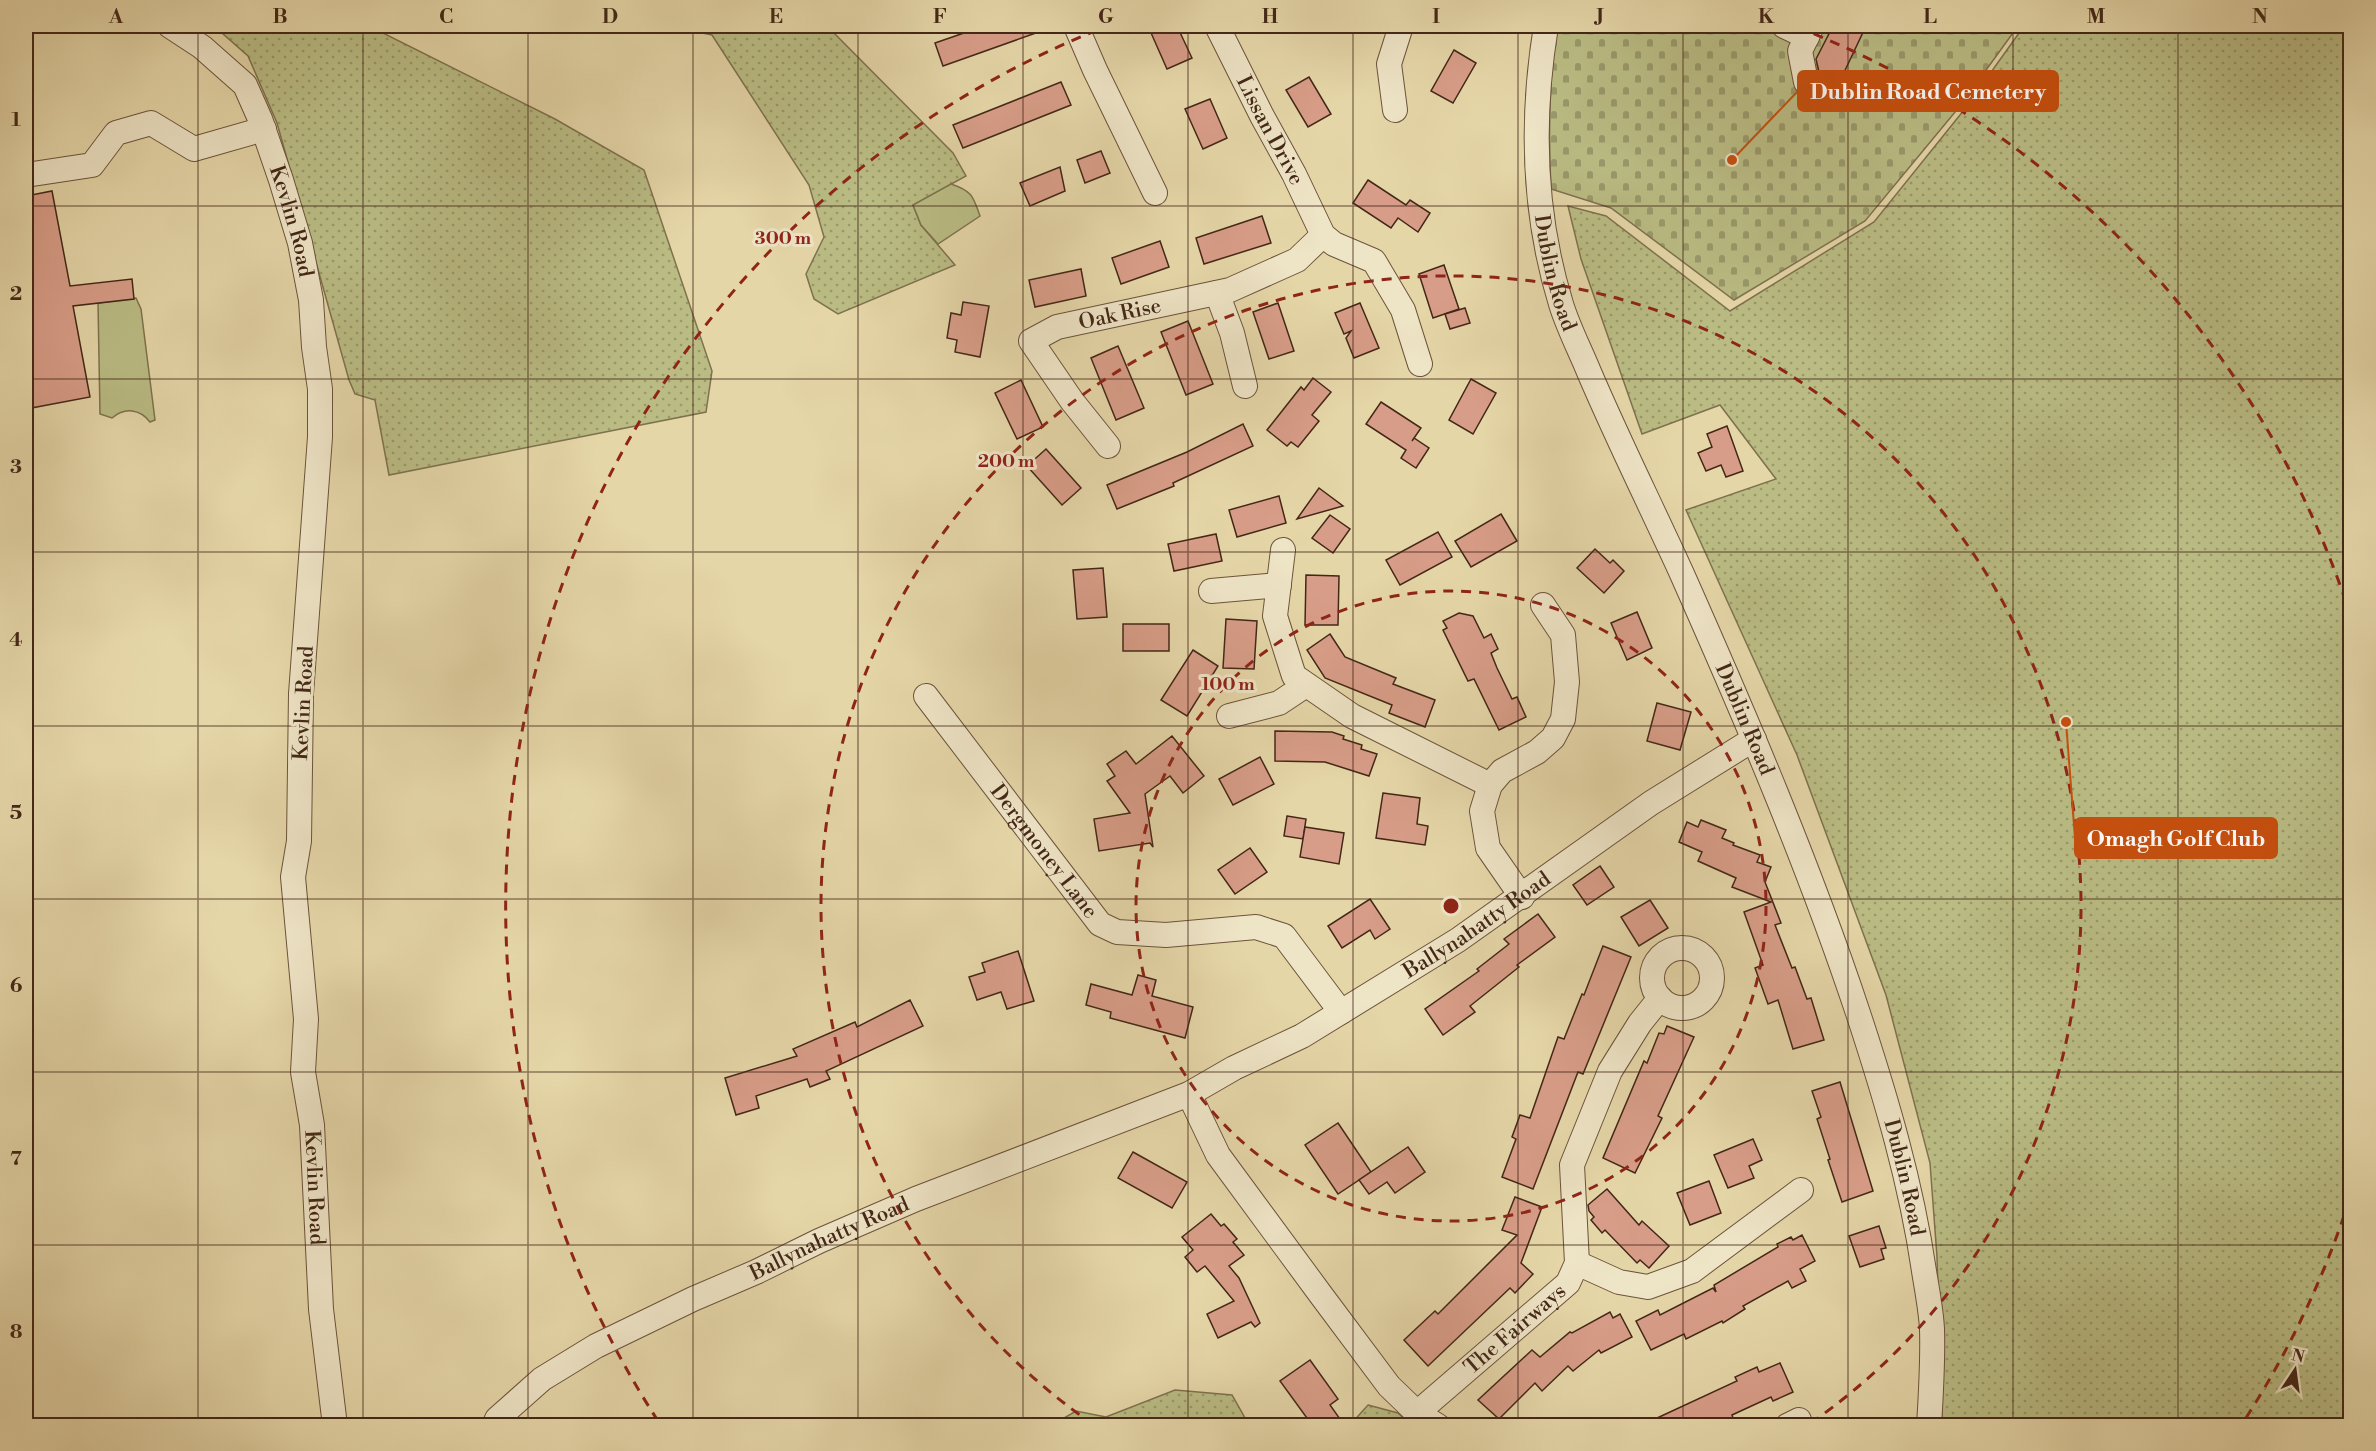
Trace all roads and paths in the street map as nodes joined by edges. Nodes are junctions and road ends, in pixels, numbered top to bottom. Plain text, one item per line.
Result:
1 (171, 26) edge
2 (1076, 26) edge
3 (1217, 26) edge
4 (1401, 26) edge
5 (1546, 26) edge
6 (1784, 26) edge
7 (1810, 31) edge
8 (1834, 96) dead end
9 (1395, 110) dead end
10 (264, 129) junction
11 (26, 176) edge
12 (1155, 193) dead end
13 (1323, 235) junction
14 (1217, 293) junction
15 (1420, 364) dead end
16 (1245, 386) dead end
17 (1108, 446) dead end
18 (1282, 550) dead end
19 (1279, 585) junction
20 (1211, 591) dead end
21 (1543, 605) dead end
22 (1306, 684) junction
23 (926, 696) dead end
24 (1229, 716) dead end
25 (1754, 739) junction
26 (1490, 785) junction
27 (1522, 897) junction
28 (1660, 998) dead end
29 (1341, 1012) junction
30 (1190, 1094) junction
31 (1801, 1190) dead end
32 (1577, 1263) junction
33 (1417, 1413) junction
34 (335, 1425) edge
35 (494, 1425) edge
36 (1438, 1425) edge
37 (1929, 1425) edge

1 - 10 street, Kevlin Road
2 - 12 street
3 - 13 street, Lissan Drive
4 - 9 street
5 - 25 street, Dublin Road
6 - 7 street
7 - 8 street
10 - 11 street
10 - 34 street, Kevlin Road
13 - 14 street, Oak Rise
13 - 15 street
14 - 16 street
14 - 17 street, Oak Rise
18 - 19 street
19 - 20 street
19 - 22 street
21 - 26 street
22 - 24 street
22 - 26 street
23 - 29 street, Dergmoney Lane
25 - 27 street, Ballynahatty Road
25 - 37 street, Dublin Road
26 - 27 street
27 - 29 street, Ballynahatty Road
28 - 32 street, The Fairways
29 - 30 street, Ballynahatty Road
30 - 33 street
30 - 35 street, Ballynahatty Road
31 - 32 street
32 - 33 street, The Fairways
33 - 36 street

